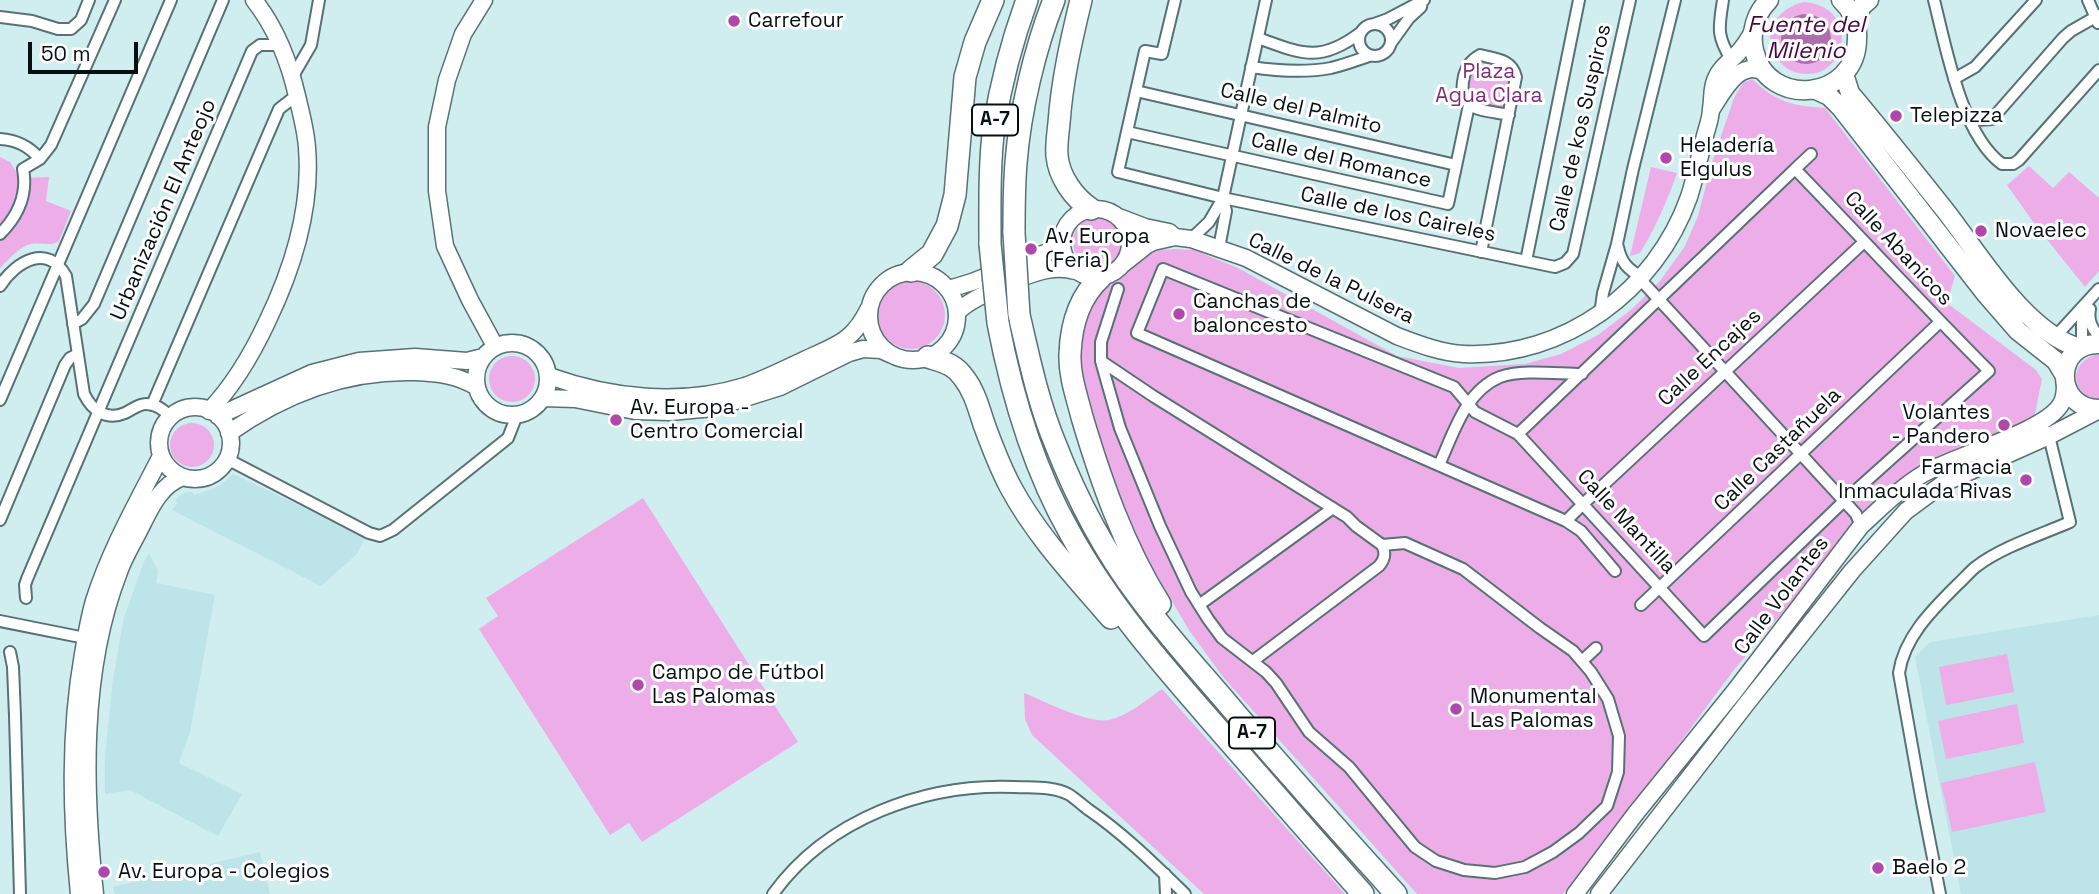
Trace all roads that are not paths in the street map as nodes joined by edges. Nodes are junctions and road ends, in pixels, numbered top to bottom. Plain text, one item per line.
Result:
1 (89, 0) edge
2 (115, 0) edge
3 (170, 0) edge
4 (223, 0) edge
5 (254, 0) edge
6 (319, 0) edge
7 (484, 0) edge
8 (993, 0) edge
9 (1027, 0) edge
10 (1054, 0) edge
11 (1081, 0) edge
12 (1174, 0) edge
13 (1266, 0) edge
14 (1579, 0) edge
15 (1630, 0) edge
16 (1675, 0) edge
17 (1723, 0) edge
18 (1841, 0) edge
19 (1869, 0) edge
20 (1934, 0) edge
21 (2036, 0) edge
22 (2088, 0) edge
23 (1423, 1) edge
24 (1763, 4) edge
25 (0, 17) edge
26 (2098, 19) edge
27 (1855, 22) junction
28 (1374, 24) junction
29 (1360, 33) junction
30 (1752, 33) junction
31 (1258, 37) junction
32 (1391, 43) junction
33 (281, 45) junction
34 (1369, 56) junction
35 (1731, 59) junction
36 (1251, 67) junction
37 (2099, 70) edge
38 (1766, 74) junction
39 (1844, 74) junction
40 (293, 76) junction
41 (1954, 79) junction
42 (1816, 90) junction
43 (1136, 91) junction
44 (297, 95) junction
45 (1469, 105) junction
46 (1712, 110) junction
47 (1241, 115) junction
48 (1508, 115) junction
49 (1849, 117) junction
50 (1969, 118) junction
51 (1127, 132) junction
52 (0, 139) edge
53 (1811, 154) dead end
54 (1232, 156) junction
55 (40, 159) junction
56 (1456, 165) junction
57 (1796, 169) junction
58 (1223, 198) junction
59 (1091, 209) junction
60 (1116, 216) junction
61 (0, 234) edge
62 (1183, 238) junction
63 (1061, 239) junction
64 (1864, 242) junction
65 (1617, 244) junction
66 (1219, 248) junction
67 (1481, 252) junction
68 (1526, 261) junction
69 (1565, 263) joint
70 (1123, 264) junction
71 (58, 265) junction
72 (911, 271) junction
73 (1075, 271) junction
74 (1641, 278) junction
75 (1110, 283) junction
76 (0, 286) edge
77 (948, 289) junction
78 (2099, 289) edge
79 (2089, 299) junction
80 (1659, 300) junction
81 (869, 308) junction
82 (957, 313) junction
83 (1600, 314) junction
84 (1940, 322) junction
85 (74, 324) junction
86 (2099, 335) edge
87 (2055, 337) junction
88 (2087, 346) edge
89 (489, 352) junction
90 (78, 354) junction
91 (890, 354) junction
92 (928, 357) junction
93 (1101, 361) junction
94 (244, 364) junction
95 (1989, 370) joint
96 (1725, 371) junction
97 (1581, 373) junction
98 (549, 376) junction
99 (2065, 380) junction
100 (477, 387) junction
101 (260, 396) junction
102 (543, 398) junction
103 (0, 400) edge
104 (1468, 404) junction
105 (152, 405) junction
106 (2099, 409) edge
107 (99, 412) junction
108 (213, 413) junction
109 (517, 415) junction
110 (171, 417) junction
111 (2044, 430) junction
112 (229, 433) junction
113 (1518, 434) junction
114 (1801, 454) junction
115 (161, 456) junction
116 (227, 459) junction
117 (1439, 466) junction
118 (183, 477) junction
119 (1844, 500) junction
120 (1583, 503) junction
121 (1333, 508) junction
122 (0, 520) edge
123 (1566, 521) junction
124 (1861, 526) junction
125 (1875, 544) junction
126 (1381, 545) junction
127 (1615, 571) dead end
128 (1660, 587) junction
129 (26, 598) dead end
130 (1199, 605) junction
131 (1642, 605) dead end
132 (0, 621) edge
133 (1704, 636) joint
134 (85, 638) junction
135 (1596, 648) dead end
136 (10, 652) dead end
137 (1151, 652) junction
138 (1253, 661) junction
139 (1582, 661) junction
140 (1198, 669) junction
141 (1756, 678) junction
142 (1165, 874) junction
143 (20, 894) edge
144 (79, 894) edge
145 (96, 894) edge
146 (772, 894) edge
147 (1166, 894) edge
148 (1185, 894) edge
149 (1363, 894) edge
150 (1396, 894) edge
151 (1574, 894) edge
152 (1599, 894) edge
153 (1940, 894) edge

1 - 25 street
2 - 55 street
3 - 71 street
4 - 85 street, Urbanización El Anteojo
5 - 33 street
6 - 40 street
7 - 89 street
8 - 72 highway
9 - 137 highway, A-7, bridge
10 - 140 highway, A-7, bridge
11 - 59 highway
12 - 43 street
13 - 31 street
14 - 68 street
15 - 69 street, Calle de kos Suspiros
16 - 65 street
17 - 35 street
18 - 27 main road
19 - 27 main road
20 - 41 street
21 - 41 street
22 - 26 street
23 - 28 street
23 - 32 street
24 - 30 main road
26 - 50 street
27 - 39 main road
28 - 29 street
28 - 32 street
29 - 31 street
29 - 34 street
30 - 35 street, Calle de la Pulsera
30 - 38 main road
31 - 36 street
32 - 34 street
33 - 40 street
33 - 107 street, Urbanización El Anteojo
34 - 36 street
35 - 46 street, Calle de la Pulsera
36 - 47 street
37 - 50 street
38 - 42 main road
38 - 46 street, Calle de la Pulsera
39 - 42 main road
39 - 49 main road
40 - 44 street
41 - 50 street
42 - 49 main road
43 - 47 street, Calle del Palmito
43 - 51 street
44 - 94 street
44 - 105 street
45 - 48 street
45 - 48 street
45 - 56 street, Calle del Romance
46 - 74 street, Calle de la Pulsera
47 - 54 street
47 - 56 street, Calle del Palmito
48 - 67 street
49 - 87 main road
49 - 99 main road
51 - 54 street, Calle del Romance
51 - 58 street, Calle de los Caireles
52 - 55 street
53 - 57 street
54 - 56 street, Calle del Romance
54 - 58 street
55 - 61 street
57 - 64 street, Calle Abanicos
57 - 80 street
58 - 62 street
58 - 66 street
58 - 67 street, Calle de los Caireles
59 - 60 street
59 - 63 street
60 - 62 street, Calle de la Pulsera
60 - 70 street
62 - 66 street, Calle de la Pulsera
62 - 70 street
63 - 73 street
63 - 77 street
64 - 84 street, Calle Abanicos
64 - 96 street, Calle Encajes
65 - 74 street
65 - 83 street
66 - 83 street, Calle de la Pulsera
67 - 68 street, Calle de los Caireles
68 - 69 street, Calle de los Caireles
70 - 75 street
71 - 76 street
71 - 85 street
71 - 103 street
72 - 77 street
72 - 81 street
73 - 75 street
73 - 82 street
74 - 80 street
74 - 83 street, Calle de la Pulsera
75 - 93 street
75 - 140 highway
77 - 82 street
78 - 79 street
79 - 86 street
79 - 87 street
79 - 88 street
80 - 96 street
80 - 97 street
81 - 91 street
81 - 98 street
82 - 92 street
84 - 95 street, Calle Abanicos
84 - 114 street, Calle Castañuela
85 - 90 street
87 - 88 main road
88 - 99 main road
89 - 98 street
89 - 100 street
89 - 101 street
90 - 107 street
90 - 122 street
91 - 92 street
91 - 102 street
92 - 137 highway
93 - 121 street
93 - 130 street
94 - 101 street
94 - 108 street
95 - 119 street, Calle Volantes
96 - 114 street
96 - 120 street, Calle Encajes
97 - 104 street
97 - 113 street
98 - 102 street
99 - 106 main road
99 - 111 street, Calle Volantes
100 - 109 street
100 - 112 street
101 - 108 street
102 - 109 street
104 - 113 street, Calle Mantilla
104 - 117 street
104 - 117 street, Calle Mantilla
105 - 107 street
105 - 110 street
106 - 111 street, Calle Volantes
107 - 129 street
108 - 110 street
108 - 112 street
109 - 116 street
110 - 115 street
111 - 124 street, Calle Volantes
111 - 125 street, Calle Volantes
111 - 153 street
112 - 116 street
113 - 120 street, Calle Mantilla
114 - 119 street
114 - 128 street, Calle Castañuela
115 - 118 street
115 - 134 street
116 - 118 street
117 - 123 street
118 - 145 street
119 - 124 street
119 - 133 street, Calle Volantes
120 - 123 street, Calle Encajes
120 - 128 street, Calle Mantilla
121 - 126 street
121 - 130 street
123 - 127 street
124 - 125 street
124 - 141 street, Calle Volantes
125 - 141 street, Calle Volantes
126 - 138 street
126 - 139 street
128 - 131 street, Calle Castañuela
128 - 133 street, Calle Mantilla
130 - 138 street
132 - 134 street
134 - 144 street
135 - 139 street
136 - 143 street
137 - 149 highway, A-7
138 - 139 street
140 - 150 highway, A-7
141 - 151 street, Calle Volantes
141 - 152 street, Calle Volantes
142 - 146 street
142 - 147 street
142 - 148 street

